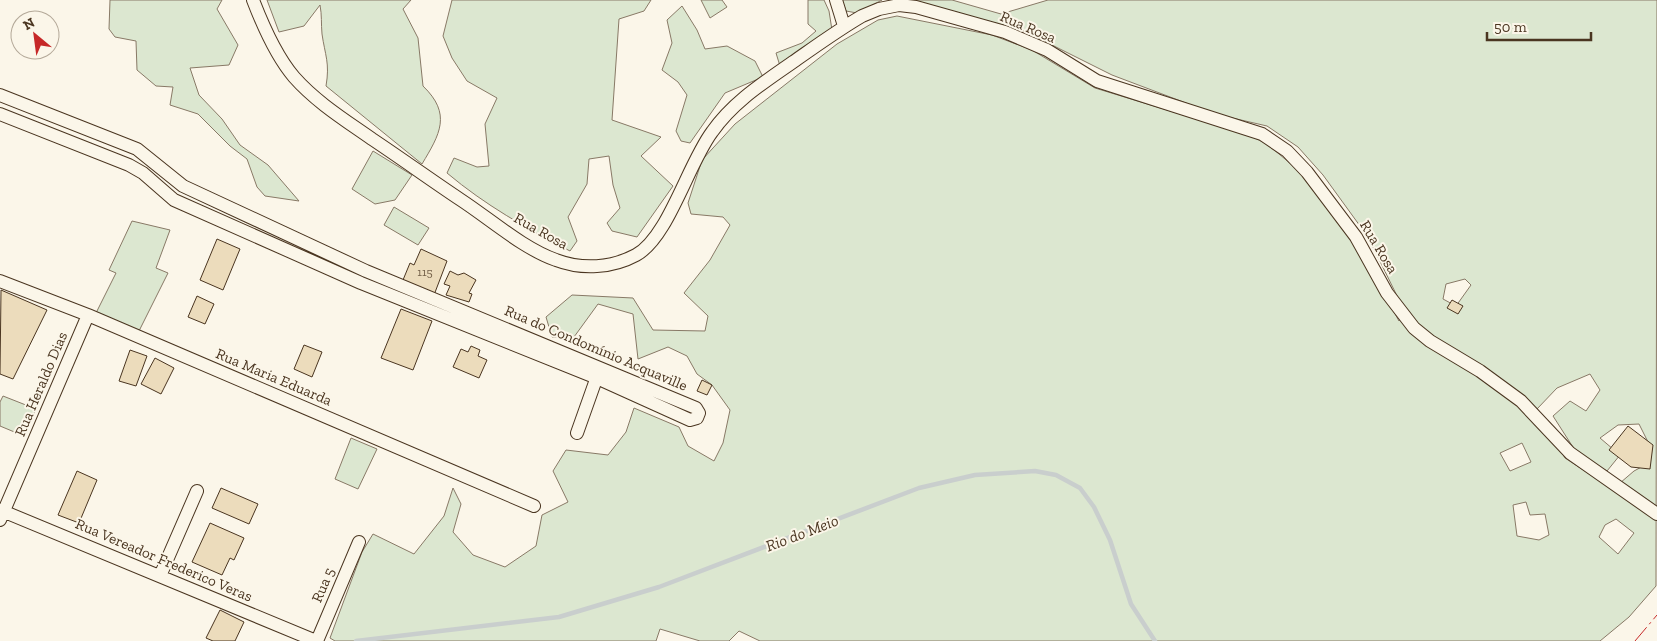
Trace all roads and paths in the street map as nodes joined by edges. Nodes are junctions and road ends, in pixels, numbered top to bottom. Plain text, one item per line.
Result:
1 (253, 0) edge
2 (836, 0) edge
3 (844, 26) junction
4 (0, 95) edge
5 (41, 112) junction
6 (0, 114) edge
7 (35, 128) junction
8 (137, 149) junction
9 (129, 165) junction
10 (250, 216) junction
11 (244, 231) junction
12 (366, 271) junction
13 (0, 281) edge
14 (361, 283) junction
15 (464, 311) junction
16 (88, 316) junction
17 (458, 323) junction
18 (599, 372) junction
19 (577, 433) dead end
20 (196, 491) dead end
21 (534, 506) dead end
22 (1, 514) edge
23 (1657, 514) edge
24 (359, 542) dead end
25 (160, 576) junction
26 (316, 641) edge

1 - 3 street, Rua Rosa
2 - 3 street
3 - 23 street, Rua Rosa
4 - 5 street, Rua do Condomínio Acquaville
5 - 7 street
5 - 8 street, Rua do Condomínio Acquaville
6 - 7 street, Rua do Condomínio Acquaville
7 - 9 street, Rua do Condomínio Acquaville
8 - 9 street
8 - 10 street, Rua do Condomínio Acquaville
9 - 11 street, Rua do Condomínio Acquaville
10 - 11 street
10 - 12 street, Rua do Condomínio Acquaville
11 - 14 street, Rua do Condomínio Acquaville
12 - 14 street
12 - 15 street, Rua do Condomínio Acquaville
13 - 16 street, Rua Maria Eduarda
14 - 17 street, Rua do Condomínio Acquaville
15 - 17 street
15 - 18 street, Rua do Condomínio Acquaville
16 - 21 street, Rua Maria Eduarda
16 - 22 street, Rua Heraldo Dias
17 - 18 street, Rua do Condomínio Acquaville
18 - 18 street, Rua do Condomínio Acquaville
18 - 19 street
20 - 25 street
22 - 25 street, Rua Vereador Frederico Veras
24 - 26 street, Rua 5
25 - 26 street, Rua Vereador Frederico Veras

